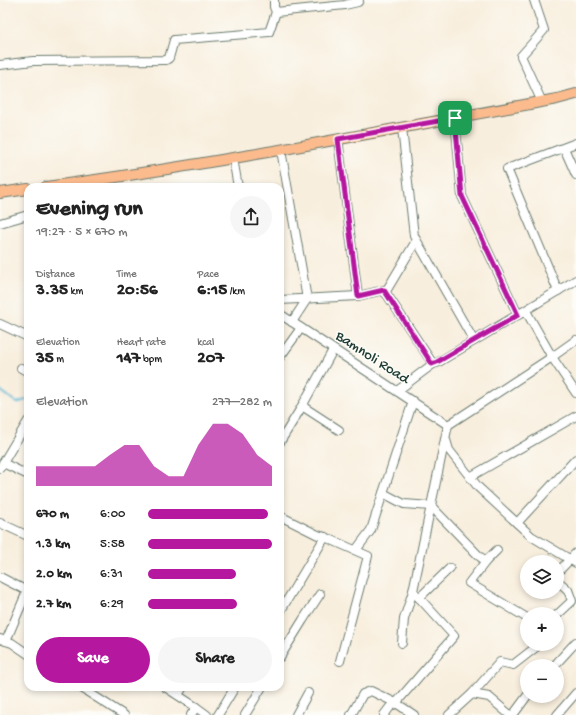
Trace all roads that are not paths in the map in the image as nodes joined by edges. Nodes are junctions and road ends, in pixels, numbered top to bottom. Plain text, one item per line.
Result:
1 (274, 0) edge
2 (359, 0) edge
3 (534, 0) edge
4 (276, 12) junction
5 (0, 66) edge
6 (576, 94) edge
7 (542, 102) junction
8 (455, 118) junction
9 (402, 128) junction
10 (338, 139) junction
11 (576, 143) edge
12 (564, 148) junction
13 (281, 150) junction
14 (233, 158) junction
15 (576, 175) edge
16 (96, 183) edge
17 (237, 183) edge
18 (24, 190) edge
19 (0, 193) edge
20 (24, 216) edge
21 (0, 223) edge
22 (416, 241) junction
23 (576, 280) edge
24 (558, 291) junction
25 (385, 293) junction
26 (358, 296) junction
27 (307, 299) junction
28 (284, 300) edge
29 (518, 315) junction
30 (284, 317) edge
31 (292, 322) junction
32 (0, 324) edge
33 (300, 328) junction
34 (24, 335) edge
35 (576, 340) edge
36 (474, 341) junction
37 (333, 350) junction
38 (284, 351) edge
39 (552, 357) junction
40 (432, 364) junction
41 (397, 391) junction
42 (576, 393) edge
43 (414, 401) junction
44 (302, 406) junction
45 (576, 416) edge
46 (448, 425) junction
47 (24, 428) edge
48 (339, 430) dead end
49 (284, 435) edge
50 (445, 438) junction
51 (576, 459) edge
52 (1, 465) edge
53 (24, 474) edge
54 (470, 477) junction
55 (383, 493) junction
56 (431, 506) junction
57 (284, 518) edge
58 (0, 523) edge
59 (517, 523) junction
60 (24, 534) edge
61 (325, 537) junction
62 (356, 550) junction
63 (497, 550) dead end
64 (576, 553) edge
65 (486, 560) junction
66 (573, 562) edge
67 (450, 568) dead end
68 (564, 568) edge
69 (0, 577) edge
70 (564, 586) edge
71 (24, 588) edge
72 (413, 591) junction
73 (320, 594) dead end
74 (24, 598) edge
75 (419, 598) junction
76 (284, 605) edge
77 (564, 608) edge
78 (520, 614) edge
79 (3, 640) edge
80 (576, 642) edge
81 (402, 643) dead end
82 (24, 651) edge
83 (284, 651) edge
84 (531, 651) edge
85 (560, 659) edge
86 (340, 661) dead end
87 (86, 691) edge
88 (172, 691) edge
89 (180, 691) edge
90 (233, 691) edge
91 (260, 691) edge
92 (308, 693) dead end
93 (576, 693) edge
94 (472, 694) junction
95 (178, 695) junction
96 (396, 703) junction
97 (521, 703) edge
98 (196, 707) junction
99 (124, 715) edge
100 (191, 715) edge
101 (208, 715) edge
102 (218, 715) edge
103 (245, 715) edge
104 (296, 715) edge
105 (351, 715) edge
106 (384, 715) edge
107 (414, 715) edge
108 (449, 715) edge
109 (512, 715) edge
110 (557, 715) edge

1 - 4 street
2 - 4 street
3 - 7 street
4 - 5 street
6 - 7 main road
7 - 8 main road
8 - 9 main road
8 - 29 street
9 - 10 main road
9 - 22 street
10 - 13 main road
10 - 26 street
11 - 12 street
12 - 15 street
12 - 24 street
13 - 14 main road
13 - 27 street
14 - 16 main road
14 - 17 street
18 - 19 main road
20 - 21 street
22 - 25 street
22 - 36 street
23 - 24 street
24 - 29 street
25 - 26 street
25 - 40 street
26 - 27 street
27 - 28 street
27 - 31 street
29 - 36 street
29 - 39 street
30 - 31 street, Bamnoli Road
31 - 33 street, Bamnoli Road
32 - 34 street
33 - 37 street, Bamnoli Road
33 - 38 street
35 - 39 street
36 - 40 street
37 - 41 street, Bamnoli Road
37 - 44 street
39 - 42 street
39 - 46 street
40 - 41 street
41 - 43 street, Bamnoli Road
43 - 46 street, Bamnoli Road
43 - 55 street
44 - 48 street
44 - 49 street
45 - 54 street
46 - 50 street
47 - 52 street
50 - 54 street
50 - 56 street
51 - 59 street
52 - 53 street
54 - 59 street
55 - 56 street
55 - 62 street
56 - 65 street
56 - 72 street
57 - 61 street
58 - 60 street
59 - 66 street
61 - 62 street
61 - 76 street
62 - 86 street
63 - 65 street
64 - 66 street
65 - 78 street
66 - 68 street
67 - 75 street
69 - 71 street
70 - 77 street
72 - 75 street
72 - 81 street
73 - 83 street
74 - 79 street
75 - 96 street
79 - 82 street
80 - 85 street
84 - 94 street
87 - 99 street
88 - 95 street
89 - 95 street
90 - 102 street
91 - 103 street
92 - 104 street
93 - 110 street
94 - 108 street
94 - 109 street
95 - 98 street
96 - 105 street
96 - 106 street
96 - 107 street
97 - 109 street
98 - 100 street
98 - 101 street

